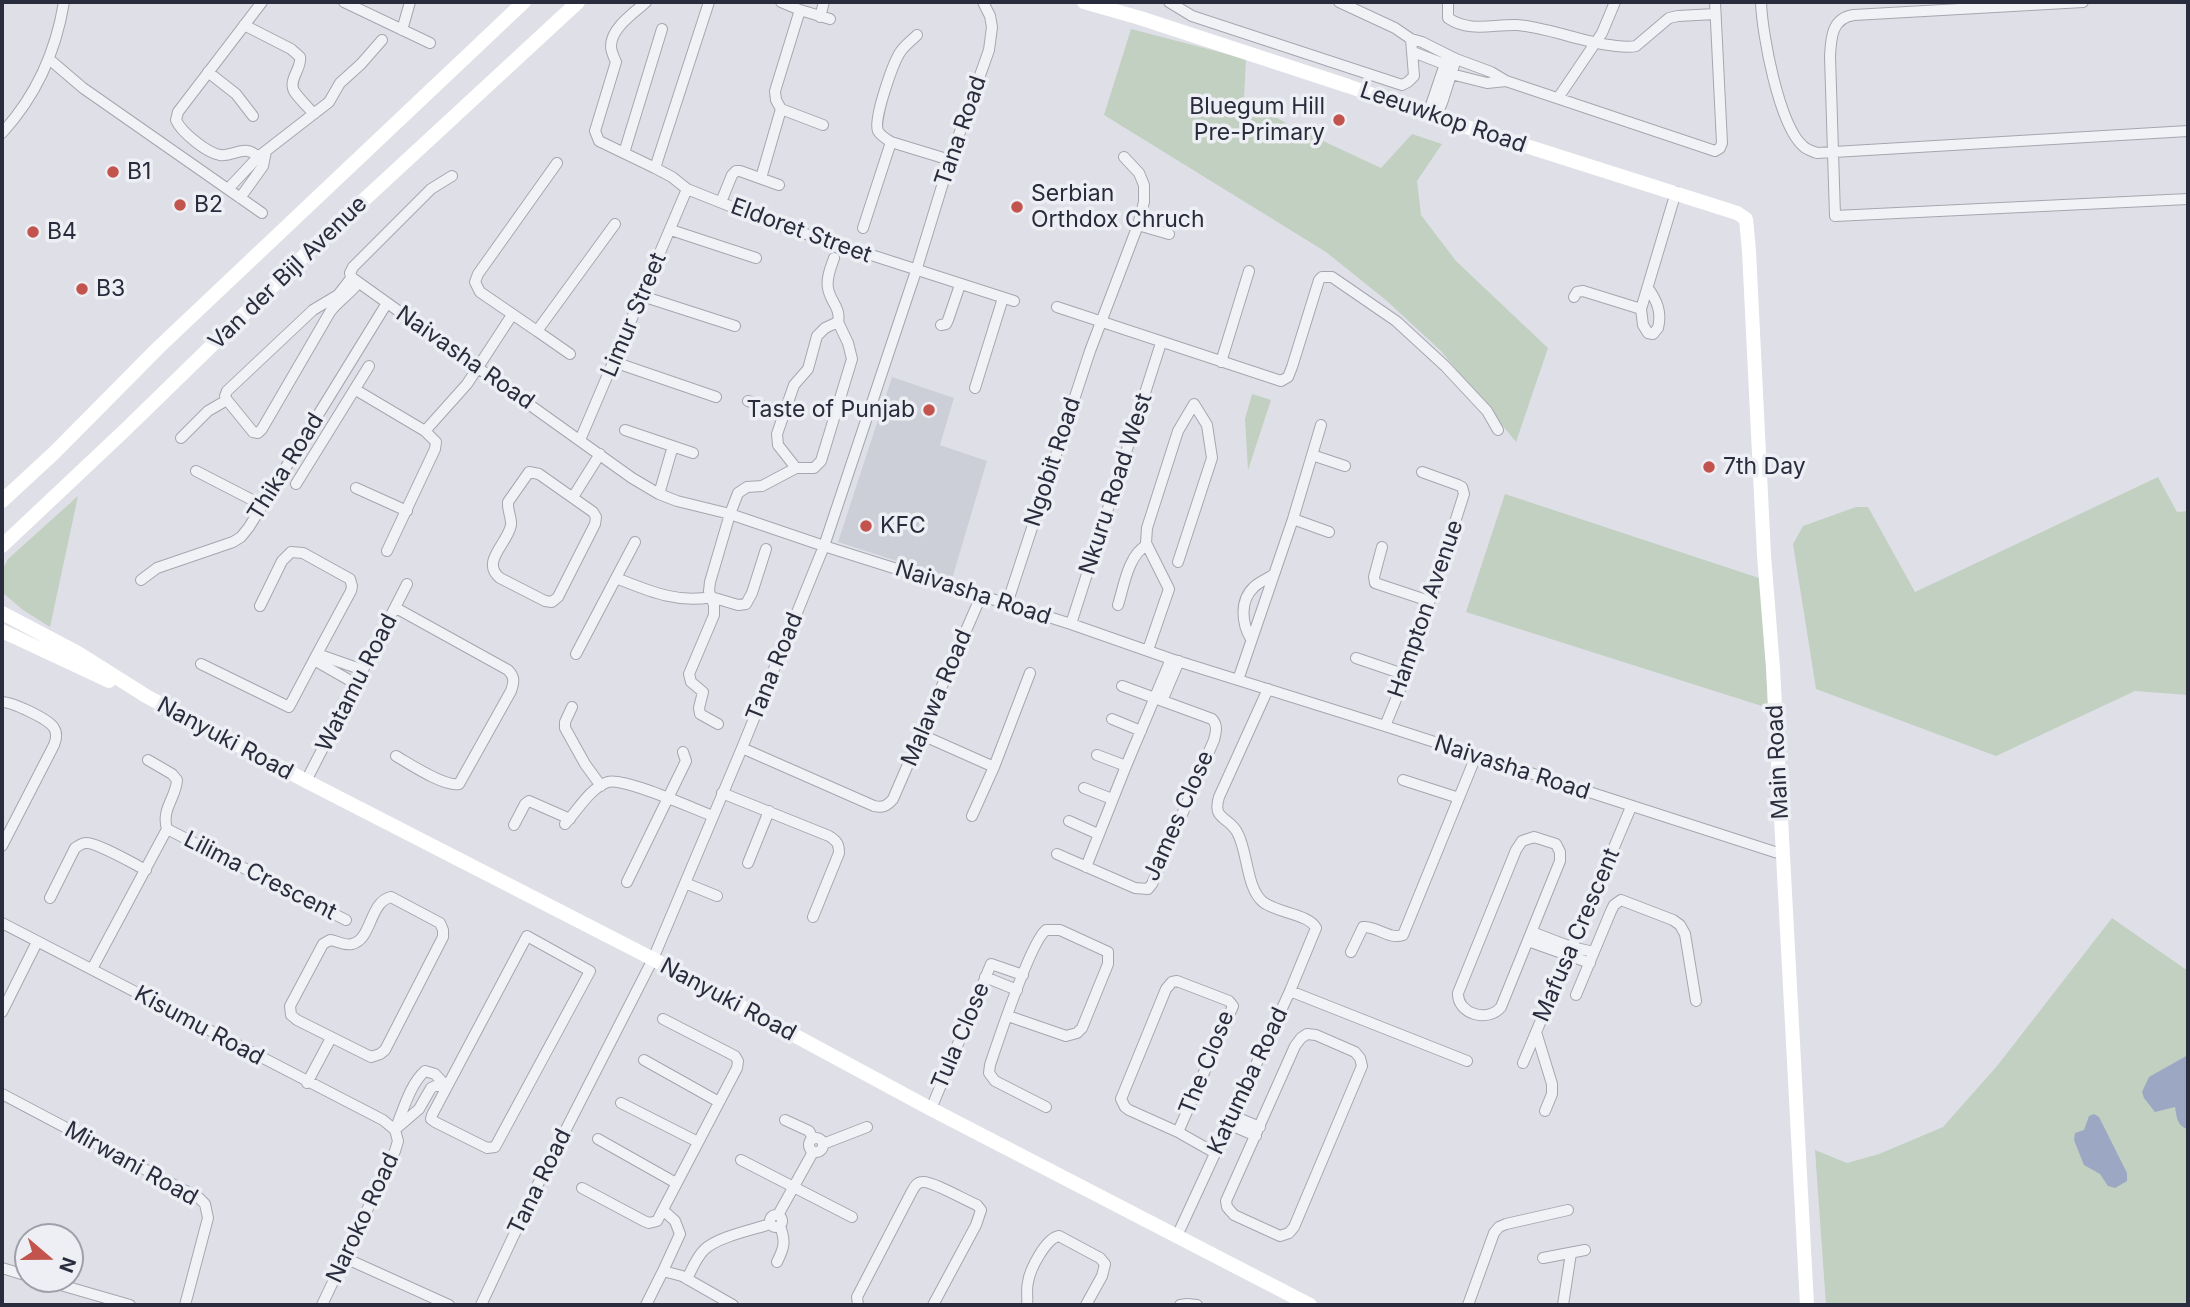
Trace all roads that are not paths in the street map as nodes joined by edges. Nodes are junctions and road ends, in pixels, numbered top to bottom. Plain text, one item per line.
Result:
1 (64, 2) edge
2 (262, 2) edge
3 (344, 2) edge
4 (410, 2) edge
5 (524, 2) edge
6 (578, 2) edge
7 (646, 2) edge
8 (709, 2) edge
9 (781, 2) edge
10 (824, 2) edge
11 (983, 2) edge
12 (1084, 2) edge
13 (1108, 2) edge
14 (1169, 2) edge
15 (1339, 2) edge
16 (1448, 2) edge
17 (1615, 2) edge
18 (1714, 2) edge
19 (1761, 2) edge
20 (2083, 2) edge
21 (357, 5) edge
22 (800, 10) junction
23 (1715, 14) junction
24 (1140, 18) junction
25 (244, 25) junction
26 (662, 29) dead end
27 (402, 30) junction
28 (917, 35) dead end
29 (1411, 39) junction
30 (382, 40) dead end
31 (430, 43) dead end
32 (1595, 43) junction
33 (1413, 52) junction
34 (1450, 60) junction
35 (48, 62) junction
36 (208, 72) junction
37 (1451, 74) junction
38 (1506, 81) junction
39 (1558, 98) junction
40 (781, 108) junction
41 (314, 114) junction
42 (253, 116) dead end
43 (1432, 116) junction
44 (823, 125) dead end
45 (2188, 131) edge
46 (2, 133) edge
47 (891, 142) junction
48 (1832, 151) junction
49 (624, 153) junction
50 (262, 154) junction
51 (1124, 157) dead end
52 (950, 160) junction
53 (557, 163) dead end
54 (656, 168) junction
55 (452, 176) dead end
56 (761, 178) junction
57 (779, 185) dead end
58 (228, 189) junction
59 (687, 189) junction
60 (1676, 192) junction
61 (238, 197) junction
62 (2188, 199) edge
63 (721, 202) junction
64 (262, 214) dead end
65 (1746, 219) joint
66 (615, 224) dead end
67 (1138, 225) junction
68 (863, 228) dead end
69 (671, 230) junction
70 (1169, 234) dead end
71 (757, 258) dead end
72 (834, 258) dead end
73 (916, 271) junction
74 (1249, 271) dead end
75 (355, 280) junction
76 (960, 285) junction
77 (1648, 288) junction
78 (642, 296) junction
79 (1574, 297) dead end
80 (1003, 298) junction
81 (1014, 301) dead end
82 (387, 303) junction
83 (1057, 307) dead end
84 (1641, 309) junction
85 (512, 314) junction
86 (302, 320) junction
87 (1101, 321) junction
88 (838, 322) junction
89 (940, 325) dead end
90 (735, 326) dead end
91 (537, 331) junction
92 (318, 334) junction
93 (1161, 343) junction
94 (570, 354) dead end
95 (614, 362) junction
96 (1222, 362) junction
97 (369, 366) dead end
98 (478, 367) junction
99 (975, 387) dead end
100 (356, 390) junction
101 (716, 397) dead end
102 (227, 400) junction
103 (748, 401) dead end
104 (784, 413) junction
105 (1321, 425) dead end
106 (625, 430) dead end
107 (1498, 430) dead end
108 (425, 431) junction
109 (181, 438) dead end
110 (580, 440) junction
111 (673, 446) junction
112 (693, 453) dead end
113 (600, 454) junction
114 (1312, 455) junction
115 (1345, 466) dead end
116 (796, 468) junction
117 (196, 471) dead end
118 (1422, 472) dead end
119 (76, 476) junction
120 (296, 484) dead end
121 (356, 488) dead end
122 (659, 494) junction
123 (573, 497) junction
124 (2, 501) edge
125 (262, 505) junction
126 (407, 511) junction
127 (730, 514) junction
128 (1293, 519) junction
129 (1329, 531) dead end
130 (635, 542) dead end
131 (1147, 545) junction
132 (2, 546) edge
133 (824, 546) junction
134 (1382, 547) dead end
135 (766, 549) dead end
136 (387, 551) dead end
137 (2, 556) edge
138 (1178, 562) dead end
139 (1273, 575) junction
140 (615, 578) junction
141 (141, 580) dead end
142 (407, 584) dead end
143 (981, 596) junction
144 (711, 597) junction
145 (1429, 601) junction
146 (2, 604) edge
147 (1007, 604) junction
148 (1118, 605) dead end
149 (260, 606) dead end
150 (396, 608) junction
151 (2, 613) edge
152 (1071, 624) junction
153 (27, 626) junction
154 (4, 633) edge
155 (1251, 639) junction
156 (1148, 650) junction
157 (576, 654) dead end
158 (316, 657) junction
159 (1356, 658) dead end
160 (1175, 660) junction
161 (201, 664) dead end
162 (338, 667) junction
163 (363, 670) junction
164 (1030, 673) dead end
165 (1406, 675) junction
166 (1238, 680) junction
167 (356, 684) junction
168 (1122, 686) dead end
169 (1268, 690) junction
170 (146, 696) junction
171 (1158, 700) junction
172 (2, 702) edge
173 (572, 707) dead end
174 (1112, 719) dead end
175 (718, 724) dead end
176 (1385, 726) junction
177 (1140, 730) junction
178 (922, 735) junction
179 (743, 748) junction
180 (683, 752) dead end
181 (1097, 755) dead end
182 (396, 756) dead end
183 (1476, 756) junction
184 (148, 760) dead end
185 (994, 766) junction
186 (1126, 766) junction
187 (1403, 780) dead end
188 (306, 781) junction
189 (601, 786) junction
190 (1084, 788) dead end
191 (722, 793) junction
192 (667, 798) junction
193 (1459, 798) junction
194 (1112, 799) junction
195 (1631, 807) junction
196 (769, 811) junction
197 (713, 816) junction
198 (972, 816) dead end
199 (1069, 821) dead end
200 (514, 825) dead end
201 (167, 829) junction
202 (1098, 834) junction
203 (2, 846) edge
204 (1057, 854) dead end
205 (1784, 855) junction
206 (748, 863) dead end
207 (1086, 867) junction
208 (146, 870) junction
209 (627, 882) dead end
210 (685, 883) junction
211 (717, 897) dead end
212 (50, 898) dead end
213 (813, 917) dead end
214 (346, 920) dead end
215 (2, 923) edge
216 (1315, 925) joint
217 (1530, 936) junction
218 (37, 943) junction
219 (1569, 951) junction
220 (1351, 952) dead end
221 (1594, 952) junction
222 (653, 959) junction
223 (1590, 963) junction
224 (92, 970) junction
225 (1023, 975) junction
226 (985, 978) junction
227 (1017, 990) junction
228 (1290, 991) junction
229 (1576, 995) dead end
230 (1696, 1001) dead end
231 (2, 1012) edge
232 (1008, 1016) junction
233 (663, 1019) dead end
234 (1536, 1032) junction
235 (331, 1038) junction
236 (645, 1060) dead end
237 (1466, 1061) dead end
238 (1523, 1063) dead end
239 (307, 1083) junction
240 (446, 1086) junction
241 (2, 1094) edge
242 (719, 1102) junction
243 (621, 1104) dead end
244 (1046, 1107) dead end
245 (931, 1108) junction
246 (1545, 1111) dead end
247 (786, 1120) dead end
248 (1230, 1120) junction
249 (867, 1127) dead end
250 (395, 1130) junction
251 (1178, 1132) junction
252 (1258, 1132) junction
253 (598, 1139) dead end
254 (698, 1142) junction
255 (818, 1142) junction
256 (1214, 1153) junction
257 (741, 1160) dead end
258 (676, 1183) junction
259 (793, 1187) junction
260 (582, 1188) dead end
261 (1568, 1210) dead end
262 (664, 1211) junction
263 (852, 1217) dead end
264 (775, 1225) junction
265 (1177, 1236) junction
266 (1585, 1250) dead end
267 (1571, 1253) junction
268 (345, 1258) junction
269 (1543, 1258) dead end
270 (777, 1262) dead end
271 (663, 1271) junction
272 (685, 1277) junction
273 (84, 1292) edge
274 (130, 1305) edge
275 (185, 1305) edge
276 (322, 1305) edge
277 (449, 1305) edge
278 (481, 1305) edge
279 (646, 1305) edge
280 (733, 1305) edge
281 (858, 1305) edge
282 (933, 1305) edge
283 (1027, 1305) edge
284 (1086, 1305) edge
285 (1180, 1305) edge
286 (1197, 1305) edge
287 (1310, 1305) edge
288 (1468, 1305) edge
289 (1563, 1305) edge
290 (1807, 1305) edge

1 - 35 street
2 - 25 street
3 - 21 street
4 - 27 street
5 - 124 street, Van der Bijl Avenue
6 - 119 street, Van der Bijl Avenue
7 - 49 street, Eldoret Street
8 - 54 street
9 - 22 street
10 - 22 street
11 - 52 street, Tana Road
12 - 24 street, Leeuwkop Road
13 - 24 street, Leeuwkop Road
14 - 33 street
15 - 29 street
16 - 32 street
17 - 32 street
18 - 23 street
19 - 48 street
20 - 48 street
21 - 27 street
22 - 40 street
23 - 32 street
23 - 39 street
24 - 43 street, Leeuwkop Road
25 - 36 street
25 - 41 street
26 - 49 street
27 - 31 street
28 - 47 street
29 - 33 street
29 - 34 street
30 - 41 street
32 - 39 street
33 - 34 street
34 - 37 street
34 - 38 street
34 - 43 street
35 - 46 street
35 - 58 street
36 - 42 street
36 - 50 street
37 - 38 street
37 - 43 street
38 - 39 street
40 - 44 street
40 - 56 street
41 - 50 street
43 - 60 street, Leeuwkop Road
45 - 48 street
47 - 52 street
47 - 68 street
48 - 62 street
49 - 54 street, Eldoret Street
50 - 58 street
50 - 61 street
51 - 67 street, Ngobit Road
52 - 73 street, Tana Road
53 - 85 street
54 - 59 street, Eldoret Street
55 - 75 street
56 - 57 street
56 - 63 street
58 - 61 street
59 - 63 street, Eldoret Street
59 - 69 street, Limur Street
60 - 65 street, Leeuwkop Road
60 - 77 street
61 - 64 street
63 - 73 street, Eldoret Street
65 - 205 street, Main Road
66 - 91 street
67 - 70 street
67 - 87 street, Ngobit Road
69 - 71 street
69 - 78 street, Limur Street
72 - 88 street
73 - 76 street, Eldoret Street
73 - 133 street, Tana Road
74 - 96 street
75 - 82 street, Naivasha Road
75 - 86 street
75 - 92 street
76 - 80 street, Eldoret Street
76 - 89 street
77 - 84 street
77 - 84 street
78 - 90 street
78 - 95 street, Limur Street
79 - 84 street
80 - 81 street, Eldoret Street
80 - 99 street
82 - 98 street, Naivasha Road
82 - 125 street, Thika Road
83 - 87 street
85 - 91 street
85 - 98 street
86 - 92 street
86 - 102 street
87 - 93 street
87 - 147 street, Ngobit Road
88 - 104 street
88 - 116 street
91 - 94 street
92 - 102 street
93 - 96 street
93 - 152 street, Nkuru Road West
95 - 101 street
95 - 110 street, Limur Street
96 - 107 street
97 - 100 street
98 - 108 street
98 - 110 street, Naivasha Road
100 - 108 street
100 - 120 street
102 - 109 street
103 - 104 street
104 - 116 street
105 - 114 street
106 - 111 street
108 - 126 street
110 - 113 street, Naivasha Road
111 - 112 street
111 - 122 street
113 - 122 street, Naivasha Road
113 - 123 street
114 - 115 street
114 - 128 street
116 - 127 street
117 - 125 street
118 - 145 street, Hampton Avenue
119 - 132 street, Van der Bijl Avenue
119 - 137 street
121 - 126 street
122 - 127 street, Naivasha Road
123 - 123 street
125 - 141 street, Thika Road
126 - 136 street
127 - 133 street, Naivasha Road
127 - 144 street
128 - 129 street
128 - 139 street
130 - 140 street
131 - 138 street
131 - 148 street
131 - 156 street
133 - 143 street, Naivasha Road
133 - 179 street, Tana Road
134 - 145 street
135 - 144 street
139 - 155 street
139 - 155 street
140 - 144 street
140 - 157 street
142 - 150 street, Watamu Road
143 - 147 street, Naivasha Road
143 - 178 street, Malawa Road
144 - 175 street
145 - 165 street, Hampton Avenue
146 - 153 street
147 - 152 street, Naivasha Road
149 - 158 street
150 - 163 street, Watamu Road
150 - 182 street
151 - 153 street, Nanyuki Road
152 - 156 street, Naivasha Road
153 - 170 street, Nanyuki Road
154 - 170 street, Nanyuki Road
155 - 166 street
156 - 160 street, Naivasha Road
158 - 161 street
158 - 162 street
159 - 165 street
160 - 166 street, Naivasha Road
160 - 171 street
162 - 163 street
162 - 167 street
163 - 167 street, Watamu Road
164 - 185 street
165 - 176 street, Hampton Avenue
166 - 169 street, Naivasha Road
167 - 188 street, Watamu Road
168 - 171 street
169 - 176 street, Naivasha Road
169 - 216 street, James Close
170 - 188 street, Nanyuki Road
171 - 177 street
171 - 207 street, James Close
172 - 203 street
173 - 189 street
174 - 177 street
176 - 183 street, Naivasha Road
177 - 186 street
178 - 179 street, Malawa Road
178 - 185 street
179 - 191 street, Tana Road
180 - 192 street
181 - 186 street
183 - 193 street
183 - 195 street, Naivasha Road
184 - 201 street
185 - 198 street
186 - 194 street
187 - 193 street
188 - 222 street, Nanyuki Road
189 - 192 street
189 - 200 street
190 - 194 street
191 - 196 street
191 - 197 street, Tana Road
192 - 197 street
192 - 209 street
193 - 220 street
194 - 202 street
195 - 205 street, Naivasha Road
195 - 219 street, Mafusa Crescent
196 - 206 street
196 - 213 street
197 - 210 street, Tana Road
199 - 202 street
201 - 208 street, Lilima Crescent
201 - 214 street, Lilima Crescent
202 - 207 street
204 - 207 street
205 - 290 street, Main Road
208 - 212 street
208 - 224 street, Lilima Crescent
210 - 211 street
210 - 222 street, Tana Road
215 - 218 street, Kisumu Road
216 - 228 street, Katumba Road
217 - 217 street
217 - 219 street
218 - 224 street, Kisumu Road
218 - 231 street
219 - 221 street
219 - 223 street
219 - 234 street, Mafusa Crescent
221 - 223 street
221 - 230 street
222 - 245 street, Nanyuki Road
222 - 278 street, Tana Road
223 - 229 street
224 - 239 street, Kisumu Road
225 - 226 street, Tula Close
225 - 227 street
225 - 232 street
226 - 227 street
226 - 245 street, Tula Close
227 - 232 street
228 - 237 street
228 - 248 street, Katumba Road
232 - 244 street
233 - 242 street
234 - 238 street, Mafusa Crescent
234 - 246 street
235 - 235 street
235 - 239 street
236 - 242 street
239 - 250 street, Kisumu Road
240 - 240 street
240 - 250 street
240 - 250 street, Naroko Road
241 - 275 street, Mirwani Road
242 - 254 street
243 - 254 street
245 - 265 street, Nanyuki Road
247 - 255 street
248 - 252 street
248 - 256 street, Katumba Road
249 - 255 street
250 - 268 street, Naroko Road
251 - 251 street, The Close
251 - 256 street, The Close
252 - 252 street
253 - 258 street
254 - 258 street
255 - 259 street
256 - 265 street, Katumba Road
257 - 259 street
258 - 262 street
259 - 263 street
259 - 264 street
260 - 262 street
261 - 288 street
262 - 271 street
264 - 270 street
264 - 272 street
265 - 287 street, Nanyuki Road
266 - 267 street
267 - 269 street
267 - 289 street
268 - 276 street, Naroko Road
268 - 277 street
271 - 272 street
271 - 279 street
272 - 280 street
273 - 274 street
281 - 282 street
283 - 284 street
285 - 286 street

